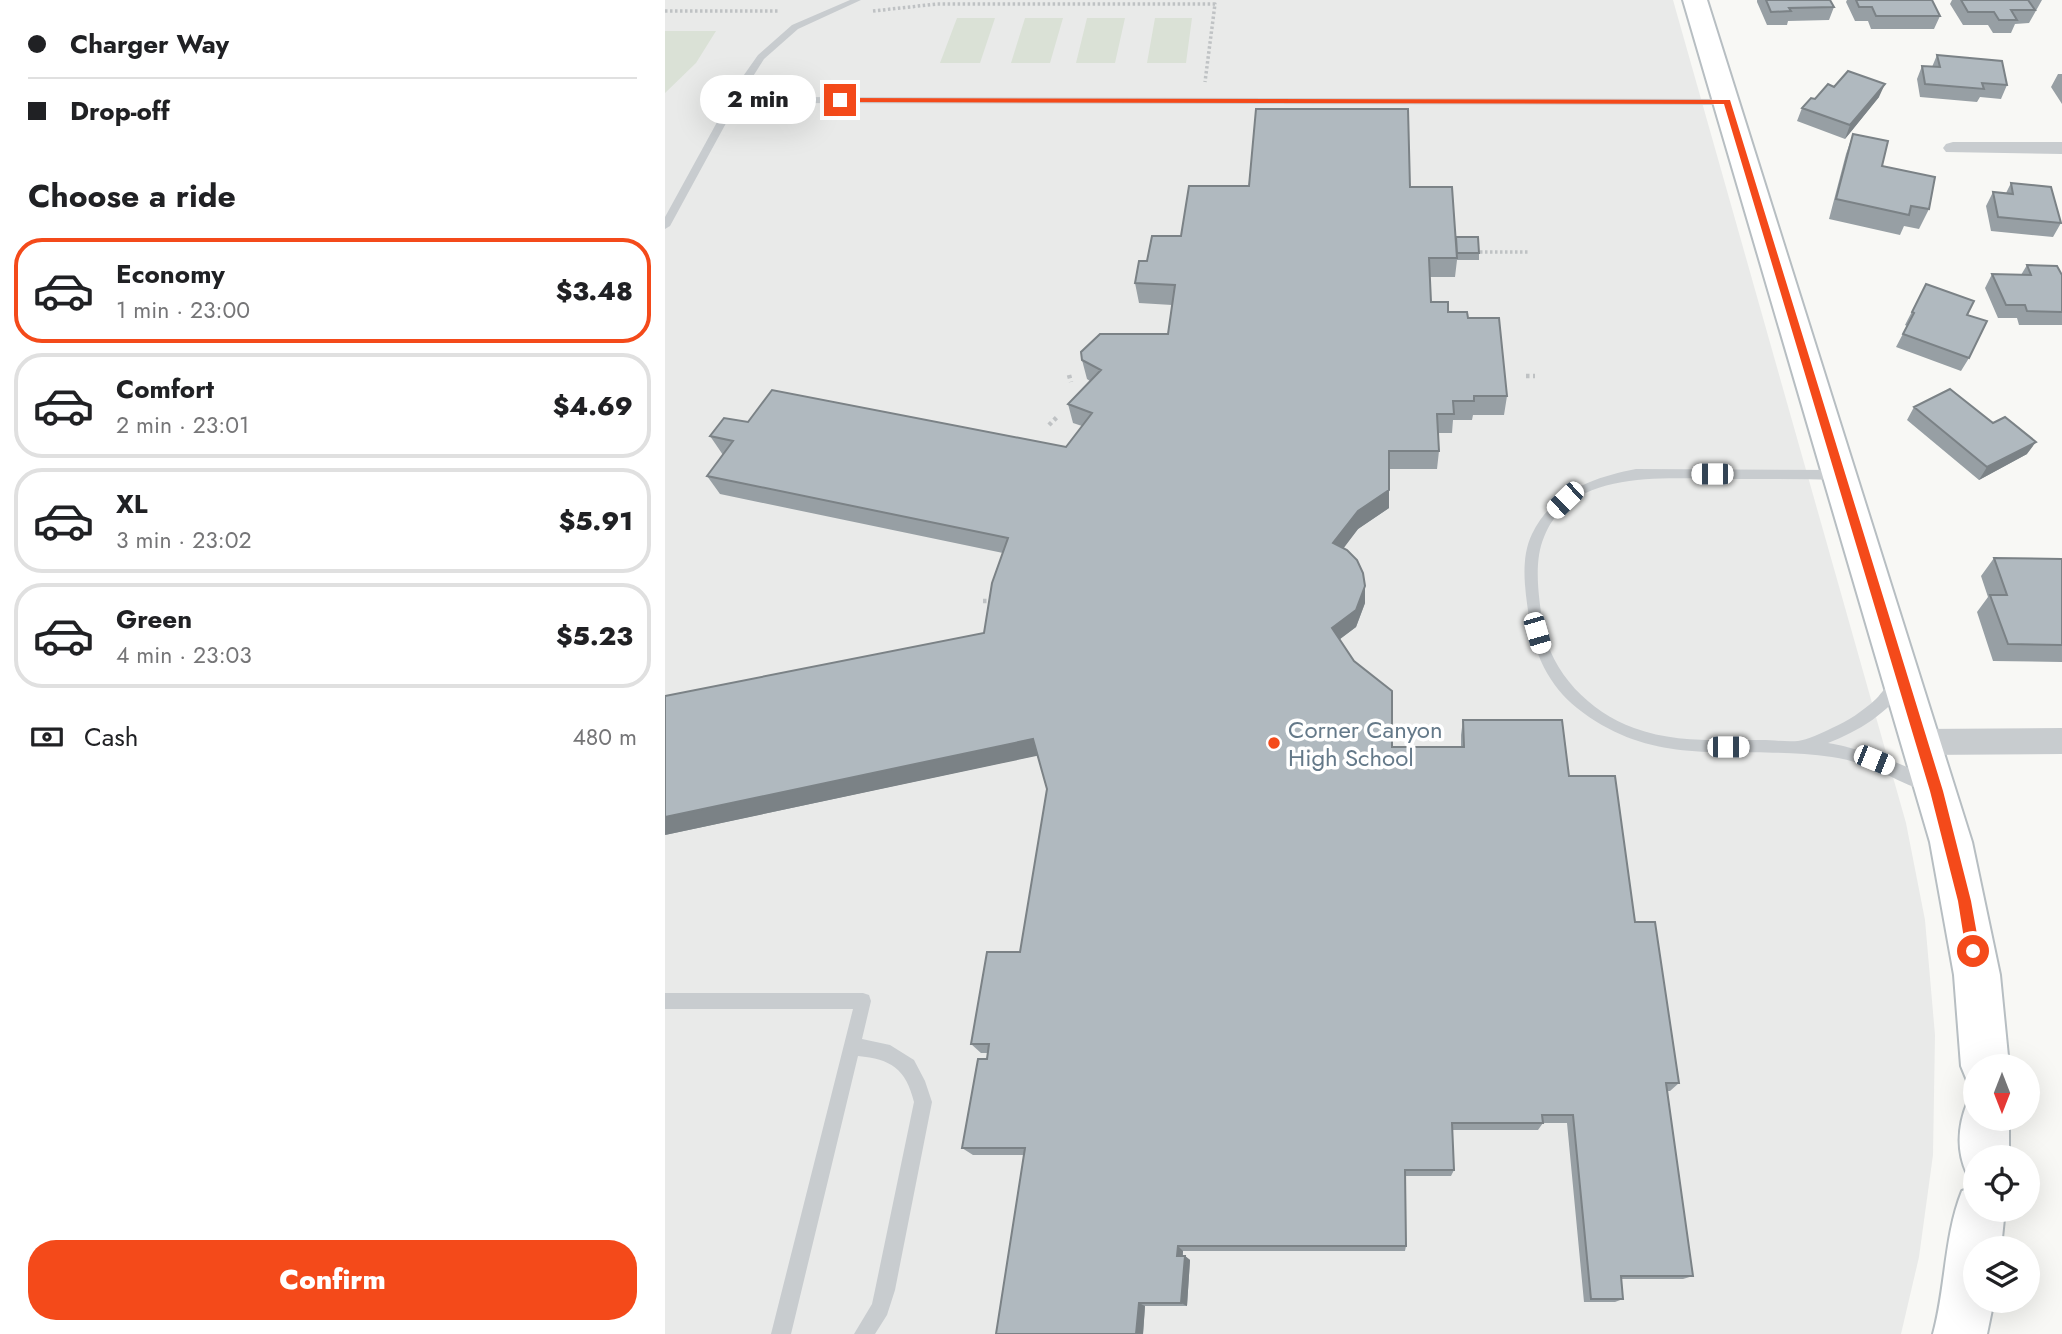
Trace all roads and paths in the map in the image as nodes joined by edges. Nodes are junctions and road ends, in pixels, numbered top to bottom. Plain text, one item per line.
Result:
1 (857, 0) edge
2 (1695, 0) edge
3 (665, 11) edge
4 (829, 11) junction
5 (734, 100) junction
6 (1202, 101) junction
7 (1727, 102) junction
8 (1953, 148) dead end
9 (2062, 148) edge
10 (665, 226) edge
11 (1471, 252) edge
12 (1529, 252) dead end
13 (1069, 375) dead end
14 (1526, 376) dead end
15 (1535, 376) dead end
16 (1071, 382) dead end
17 (1057, 417) dead end
18 (1049, 425) dead end
19 (1841, 475) junction
20 (983, 601) dead end
21 (998, 601) edge
22 (1902, 680) junction
23 (2062, 741) edge
24 (1921, 742) junction
25 (1796, 747) junction
26 (1937, 791) junction
27 (665, 1001) edge
28 (851, 1047) junction
29 (1984, 1054) edge
30 (1978, 1222) edge
31 (782, 1334) edge
32 (864, 1334) edge
33 (1961, 1334) edge

1 - 4 lane
2 - 7 street
3 - 4 path
4 - 5 lane
4 - 6 path
5 - 6 lane
5 - 10 lane
6 - 7 lane
7 - 19 street
8 - 9 street
11 - 12 path
13 - 16 path
14 - 15 path
17 - 18 path
19 - 22 street
19 - 25 lane
20 - 21 path
22 - 24 street
22 - 25 lane
23 - 24 street
24 - 26 street
25 - 26 lane
26 - 29 street
27 - 28 lane
28 - 31 lane
28 - 32 lane
30 - 33 street

